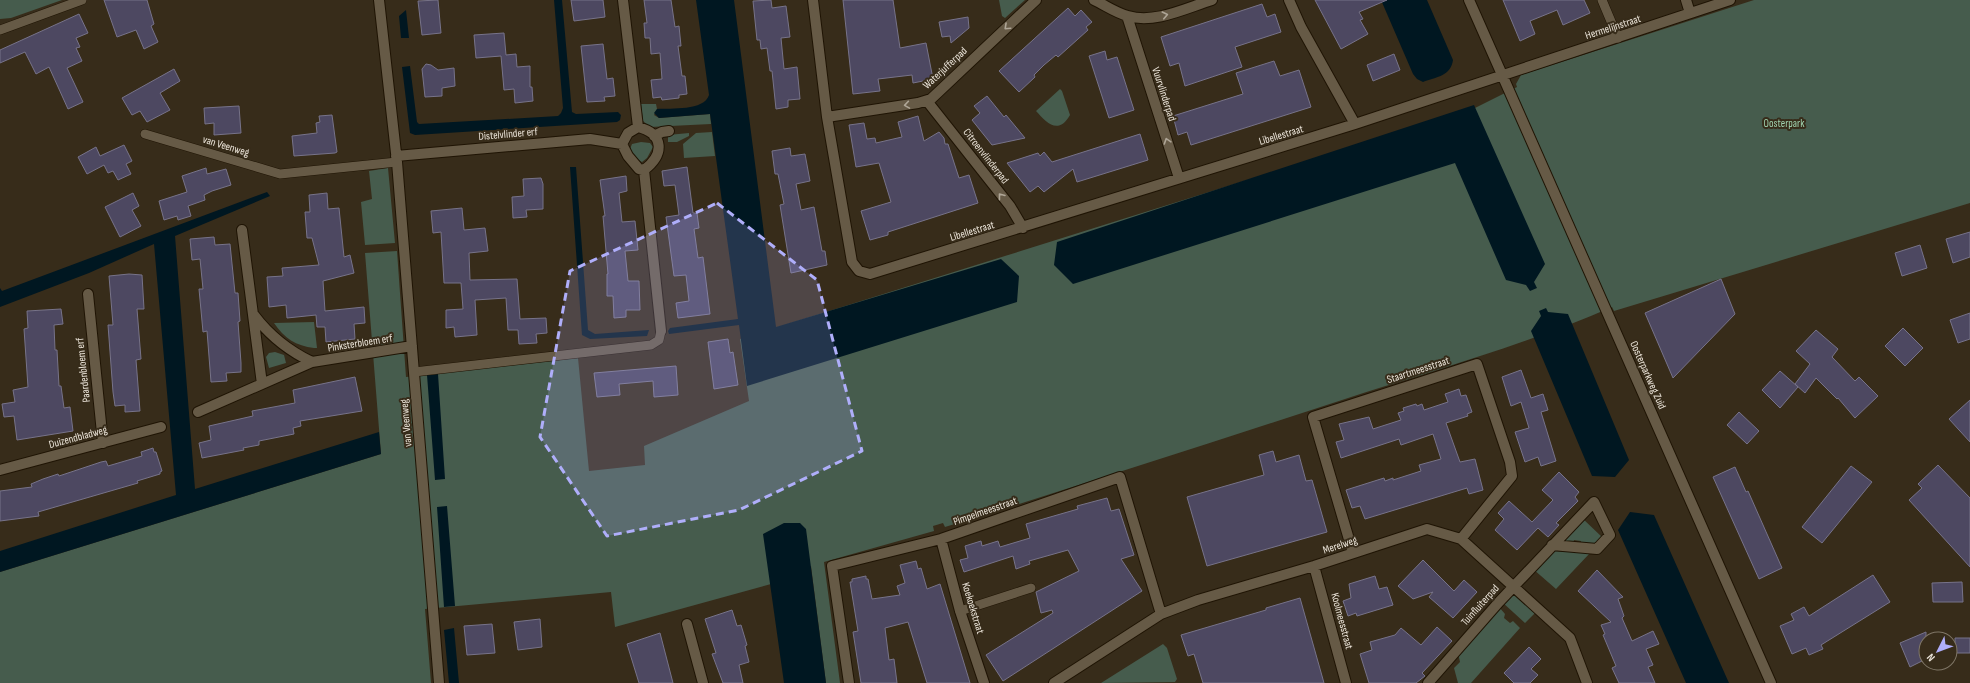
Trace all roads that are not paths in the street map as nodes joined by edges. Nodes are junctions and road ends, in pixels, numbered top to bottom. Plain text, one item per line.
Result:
1 (82, 0) edge
2 (379, 0) edge
3 (623, 0) edge
4 (813, 0) edge
5 (1036, 0) edge
6 (1094, 0) edge
7 (1212, 0) edge
8 (1289, 0) edge
9 (1469, 0) edge
10 (1602, 0) edge
11 (1686, 0) edge
12 (1730, 0) edge
13 (1690, 13) junction
14 (1127, 16) junction
15 (0, 30) edge
16 (1618, 38) junction
17 (1503, 76) junction
18 (927, 101) junction
19 (827, 117) junction
20 (1355, 124) junction
21 (638, 127) junction
22 (668, 130) dead end
23 (145, 134) dead end
24 (654, 136) junction
25 (622, 144) junction
26 (396, 159) junction
27 (644, 170) junction
28 (1179, 178) junction
29 (1023, 228) junction
30 (242, 230) dead end
31 (88, 294) dead end
32 (253, 314) junction
33 (661, 331) joint
34 (412, 346) junction
35 (312, 362) junction
36 (414, 372) junction
37 (262, 384) junction
38 (198, 412) dead end
39 (161, 427) dead end
40 (103, 443) junction
41 (0, 470) edge
42 (1461, 539) junction
43 (941, 540) junction
44 (1552, 545) junction
45 (1353, 553) junction
46 (1314, 566) junction
47 (1513, 587) junction
48 (1031, 588) dead end
49 (960, 610) junction
50 (1161, 614) junction
51 (687, 624) dead end
52 (439, 683) edge
53 (703, 683) edge
54 (849, 683) edge
55 (984, 683) edge
56 (1054, 683) edge
57 (1346, 683) edge
58 (1428, 683) edge
59 (1587, 683) edge
60 (1771, 683) edge

1 - 15 lane
2 - 26 street, van Veenweg
3 - 21 street
4 - 19 street, Libellestraat
5 -> 18 street, Waterjufferpad
6 - 14 street
14 -> 7 street
8 - 20 street
9 - 17 street, Oosterparkweg Zuid
10 - 16 lane
11 - 13 street
12 - 13 street, Hermelijnstraat
13 - 16 street, Hermelijnstraat
28 -> 14 street, Vuurvlinderpad
16 - 17 street, Hermelijnstraat
17 - 20 street, Libellestraat
17 - 60 street, Oosterparkweg Zuid
18 -> 19 street, Waterjufferpad
29 -> 18 street, Citroenvlinderpad
19 - 29 street, Libellestraat
20 - 28 street, Libellestraat
21 - 24 street
21 - 25 street
22 - 24 street
23 - 26 lane, van Veenweg
24 - 27 street
25 - 26 street, Distelvlinder erf
25 - 27 street
26 - 34 street, van Veenweg
27 - 33 street
28 - 29 street, Libellestraat
30 - 32 street
31 - 40 street, Paardenbloem erf
32 - 35 street
32 - 37 street
33 - 36 lane
34 - 35 street, Pinksterbloem erf
34 - 36 street, van Veenweg
35 - 37 street, Pinksterbloem erf
36 - 52 street, van Veenweg
37 - 38 street, Pinksterbloem erf
39 - 40 street, Duizendbladweg
40 - 41 street, Duizendbladweg
42 - 45 street, Merelweg
42 - 45 street, Staartmeesstraat
42 - 47 street, Merelweg
43 - 49 street, Koekoekstraat
43 - 50 street, Pimpelmeesstraat
43 - 54 street, Pimpelmeesstraat
44 - 44 street, Tuinfluiterpad
44 - 47 street, Tuinfluiterpad
45 - 46 street, Merelweg
46 - 50 street, Merelweg
46 - 57 street, Koolmeesstraat
47 - 58 street, Tuinfluiterpad
47 - 59 street, Merelweg
48 - 49 lane
49 - 55 street, Koekoekstraat
50 - 56 street, Merelweg
51 - 53 street

